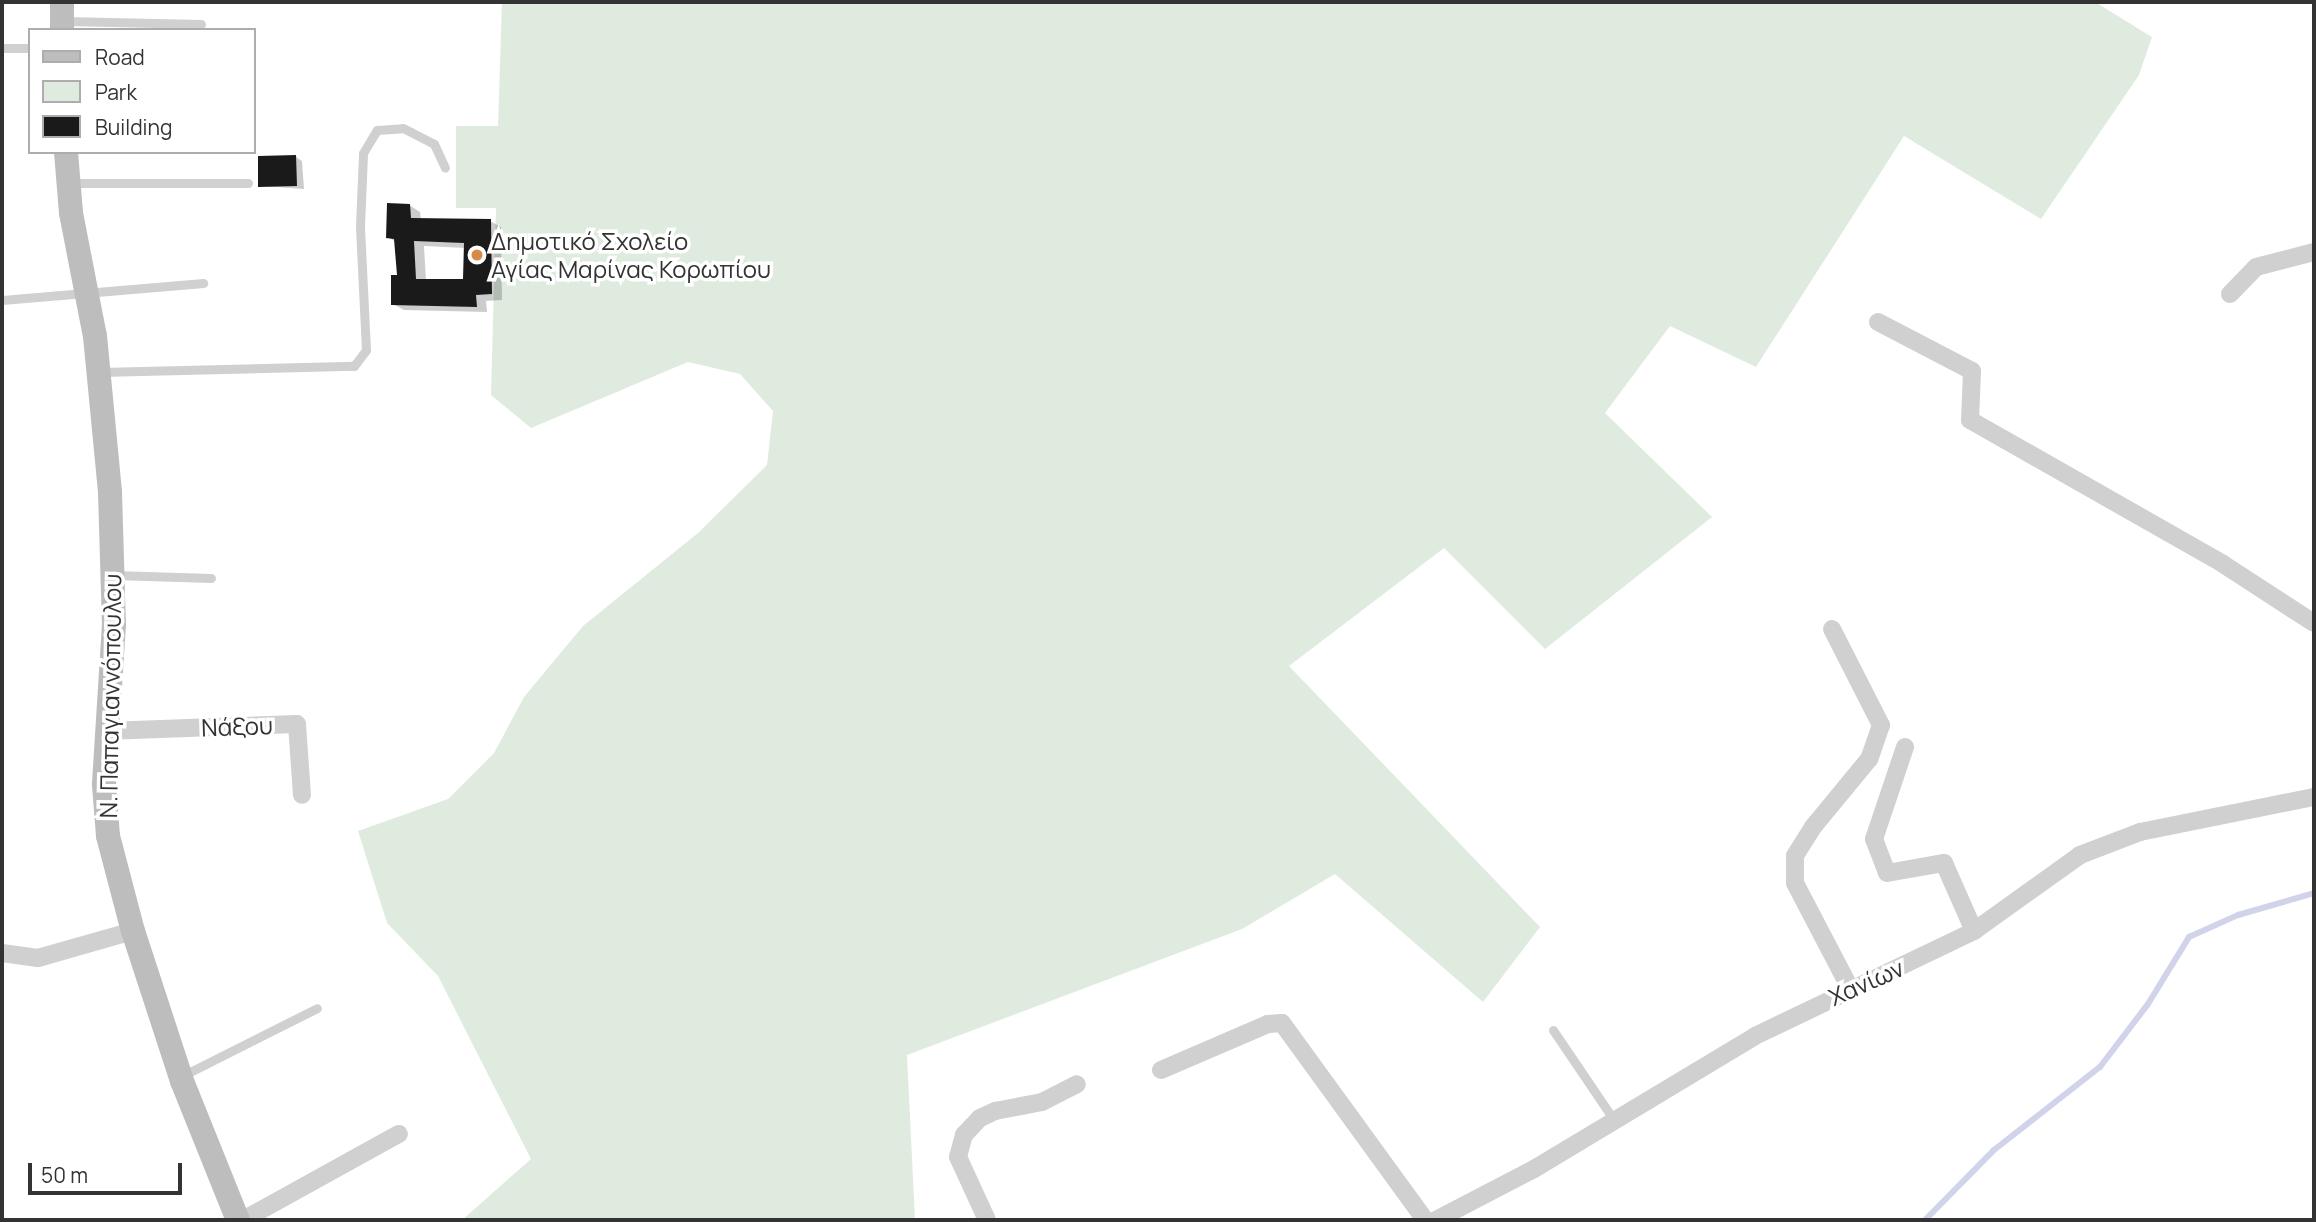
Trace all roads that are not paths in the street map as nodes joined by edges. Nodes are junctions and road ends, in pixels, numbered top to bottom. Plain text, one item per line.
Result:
1 (62, 17) edge
2 (201, 24) dead end
3 (2, 48) edge
4 (28, 48) edge
5 (66, 154) edge
6 (445, 168) dead end
7 (69, 183) junction
8 (248, 184) dead end
9 (2314, 252) edge
10 (203, 283) dead end
11 (86, 290) junction
12 (2230, 294) dead end
13 (2, 300) edge
14 (1878, 322) dead end
15 (99, 372) junction
16 (112, 575) junction
17 (211, 579) dead end
18 (2314, 624) edge
19 (1832, 629) dead end
20 (106, 731) junction
21 (1905, 747) dead end
22 (302, 795) dead end
23 (2314, 797) edge
24 (133, 931) junction
25 (1974, 932) junction
26 (2, 953) edge
27 (1850, 988) junction
28 (317, 1008) dead end
29 (1553, 1030) dead end
30 (1161, 1070) dead end
31 (181, 1077) junction
32 (1077, 1084) dead end
33 (1614, 1120) junction
34 (399, 1134) dead end
35 (240, 1220) edge
36 (987, 1220) edge
37 (1425, 1220) edge
38 (1436, 1220) edge

1 - 2 lane
3 - 4 lane
5 - 7 street, Ν. Παπαγιαννόπουλου
6 - 15 lane
7 - 8 lane
7 - 11 street, Ν. Παπαγιαννόπουλου
9 - 12 street
10 - 11 lane
11 - 13 lane
11 - 15 street, Ν. Παπαγιαννόπουλου
14 - 18 street
15 - 16 street, Ν. Παπαγιαννόπουλου
16 - 17 lane
16 - 20 street, Ν. Παπαγιαννόπουλου
19 - 27 street
20 - 22 street, Νάξου
20 - 24 street, Ν. Παπαγιαννόπουλου
21 - 25 street
23 - 25 street, Χανίων
24 - 26 street
24 - 31 street, Ν. Παπαγιαννόπουλου
25 - 27 street, Χανίων
27 - 33 street, Χανίων
28 - 31 lane
29 - 33 lane
30 - 37 street
31 - 35 street, Ν. Παπαγιαννόπουλου
32 - 36 street
33 - 38 street, Χανίων
34 - 35 street

